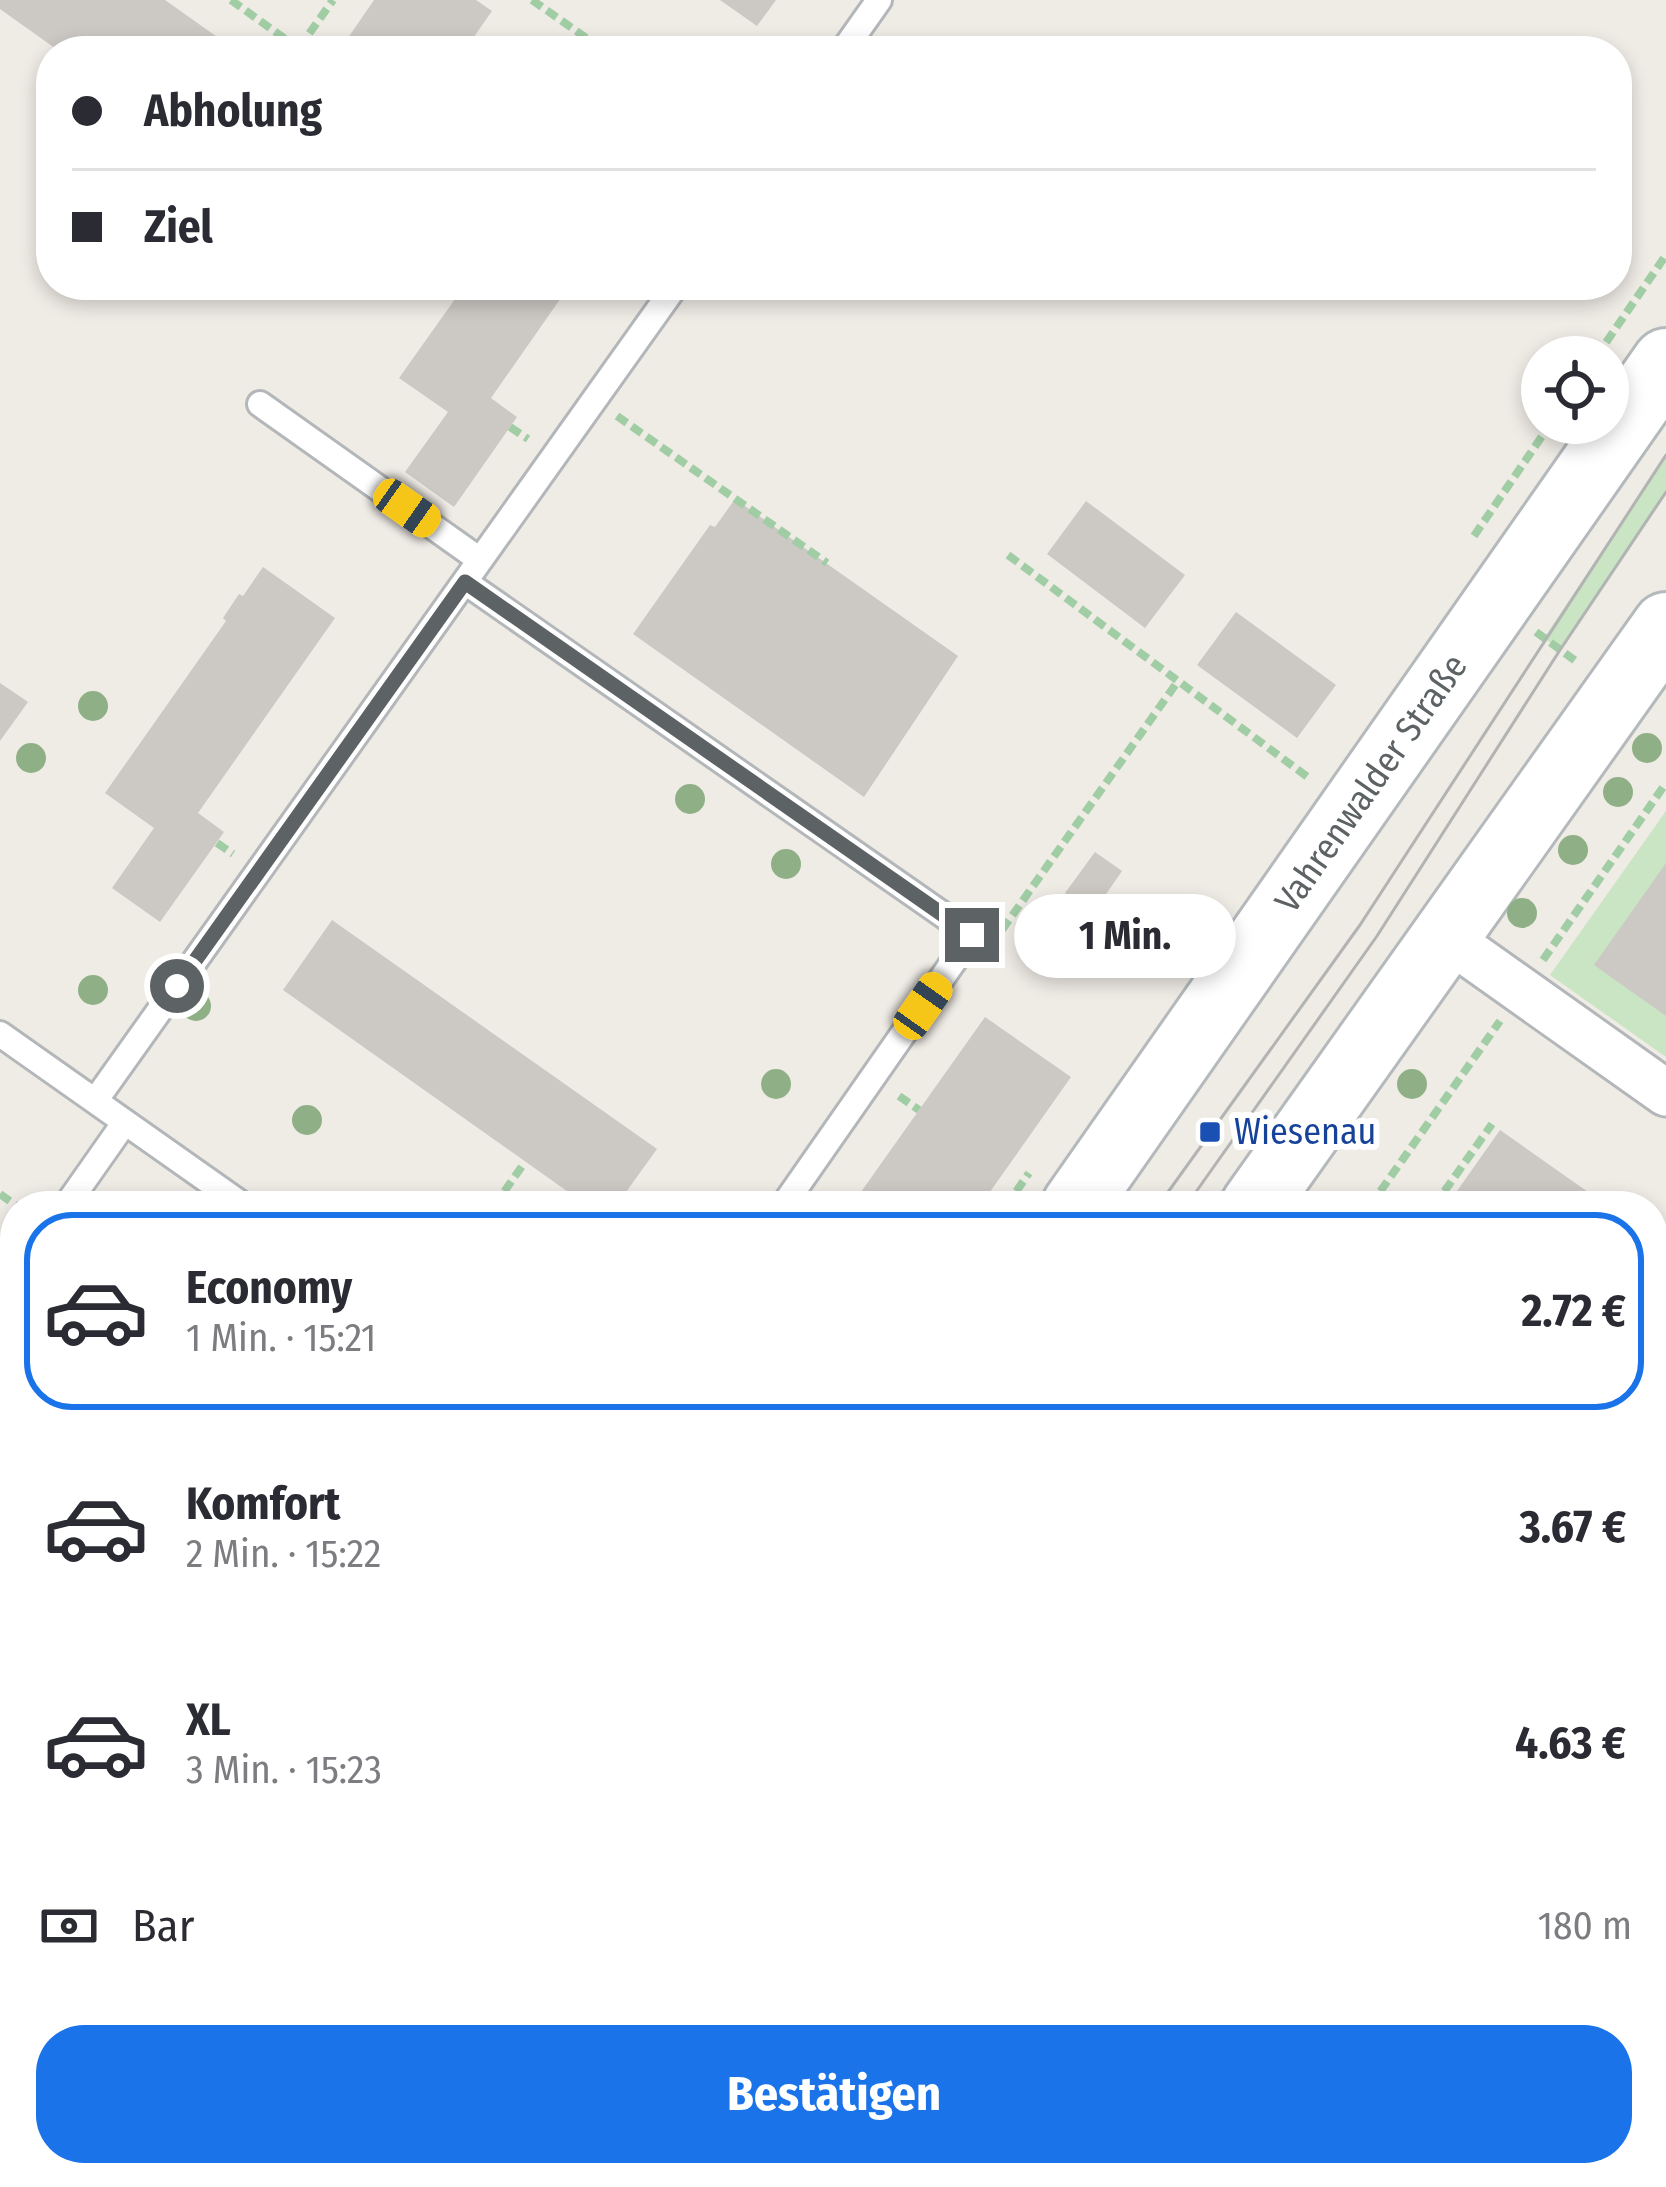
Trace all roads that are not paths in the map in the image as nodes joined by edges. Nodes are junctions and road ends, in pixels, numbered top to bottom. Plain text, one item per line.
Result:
1 (879, 0) edge
2 (854, 36) edge
3 (665, 300) edge
4 (1666, 362) edge
5 (260, 404) dead end
6 (481, 560) junction
7 (465, 582) junction
8 (1666, 626) edge
9 (1446, 937) junction
10 (0, 1034) edge
11 (1666, 1094) edge
12 (95, 1101) junction
13 (125, 1122) junction
14 (77, 1191) edge
15 (216, 1191) edge
16 (793, 1191) edge
17 (1086, 1191) edge
18 (1264, 1191) edge

1 - 2 lane
3 - 6 lane
4 - 17 main road, Vahrenwalder Straße
5 - 6 lane
6 - 7 lane
7 - 12 lane
7 - 16 lane
8 - 9 main road
9 - 11 street
9 - 18 main road
10 - 12 lane
12 - 13 lane
13 - 14 lane
13 - 15 lane

